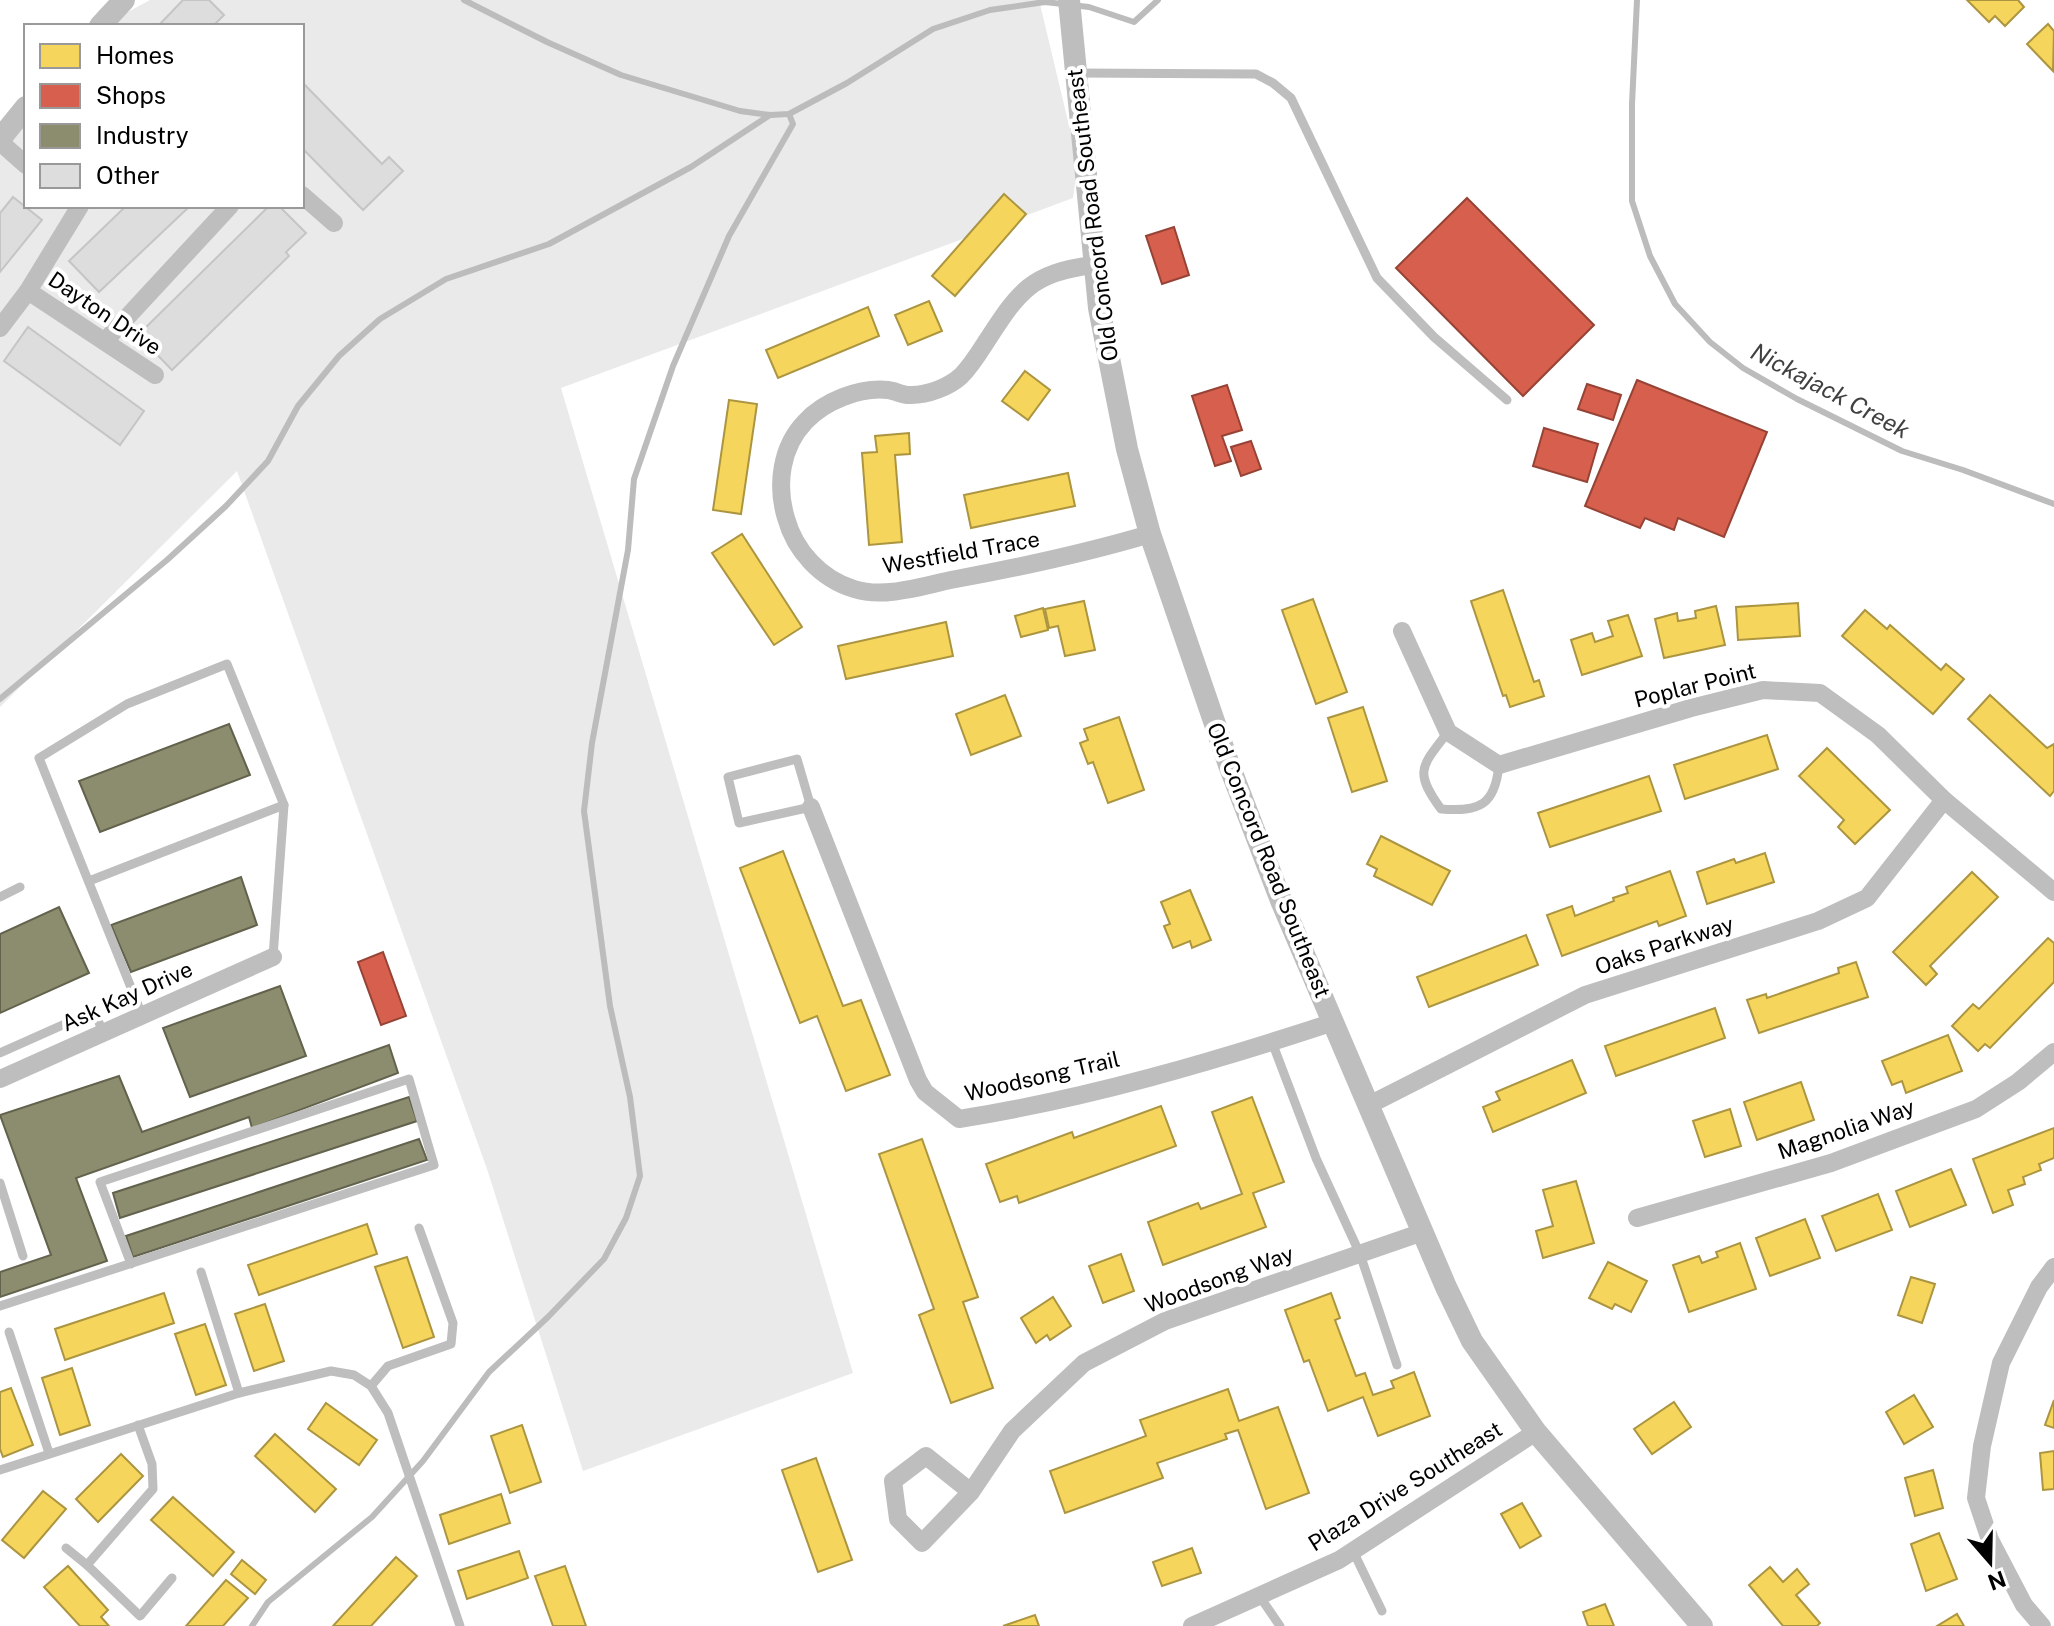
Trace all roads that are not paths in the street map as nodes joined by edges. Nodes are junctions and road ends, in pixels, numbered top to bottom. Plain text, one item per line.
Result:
1 (124, 0) edge
2 (1069, 0) edge
3 (102, 24) edge
4 (1075, 64) junction
5 (24, 110) edge
6 (0, 141) edge
7 (24, 163) edge
8 (304, 197) edge
9 (75, 208) edge
10 (228, 208) edge
11 (334, 223) dead end
12 (1093, 265) junction
13 (28, 291) junction
14 (0, 328) edge
15 (105, 341) junction
16 (155, 375) dead end
17 (1507, 400) dead end
18 (1150, 534) junction
19 (1402, 631) dead end
20 (1448, 732) junction
21 (1499, 765) junction
22 (1944, 800) junction
23 (284, 805) junction
24 (811, 807) junction
25 (89, 881) junction
26 (20, 887) dead end
27 (2054, 892) edge
28 (0, 897) edge
29 (273, 957) joint
30 (142, 1015) junction
31 (1334, 1022) junction
32 (103, 1032) junction
33 (1272, 1042) junction
34 (2054, 1052) edge
35 (0, 1053) edge
36 (0, 1079) edge
37 (1369, 1105) junction
38 (0, 1183) edge
39 (1637, 1218) dead end
40 (419, 1228) dead end
41 (1423, 1232) junction
42 (1360, 1254) junction
43 (23, 1256) dead end
44 (131, 1264) junction
45 (2054, 1267) edge
46 (201, 1272) dead end
47 (0, 1306) edge
48 (9, 1332) dead end
49 (1397, 1365) dead end
50 (371, 1386) junction
51 (239, 1393) junction
52 (138, 1425) junction
53 (1536, 1432) junction
54 (49, 1453) junction
55 (0, 1470) edge
56 (971, 1492) junction
57 (66, 1548) dead end
58 (1353, 1551) junction
59 (87, 1565) junction
60 (172, 1578) dead end
61 (1260, 1597) junction
62 (1382, 1611) dead end
63 (460, 1626) edge
64 (1192, 1626) edge
65 (1280, 1626) edge
66 (1702, 1626) edge
67 (2042, 1626) edge

1 - 3 street
2 - 4 street, Old Concord Road Southeast
4 - 12 street, Old Concord Road Southeast
4 - 17 lane
5 - 6 street
6 - 7 street
8 - 11 street
9 - 13 street
10 - 15 street
12 - 18 street, Old Concord Road Southeast
12 - 18 street, Westfield Trace
13 - 14 street
13 - 15 street, Dayton Drive
15 - 16 street, Dayton Drive
18 - 31 street, Old Concord Road Southeast
19 - 20 street
20 - 21 street
20 - 21 lane
21 - 22 street, Poplar Point
22 - 27 street, Poplar Point
22 - 37 street, Oaks Parkway
23 - 25 lane
23 - 25 lane
23 - 29 lane
24 - 24 lane
24 - 33 street, Woodsong Trail
25 - 30 lane
26 - 28 lane
29 - 30 street, Ask Kay Drive
30 - 32 street, Ask Kay Drive
31 - 33 street, Woodsong Trail
31 - 37 street, Old Concord Road Southeast
32 - 35 lane
32 - 36 street, Ask Kay Drive
33 - 42 lane
34 - 39 street, Magnolia Way
37 - 41 street, Old Concord Road Southeast
38 - 43 lane
40 - 50 lane
41 - 42 street, Woodsong Way
41 - 53 street, Old Concord Road Southeast
42 - 49 lane
42 - 56 street, Woodsong Way
44 - 44 lane
44 - 47 lane
45 - 67 street
46 - 51 lane
48 - 54 lane
50 - 51 lane
50 - 63 lane
51 - 52 lane
52 - 54 lane
52 - 59 lane
53 - 58 street, Plaza Drive Southeast
53 - 66 street, Old Concord Road Southeast
54 - 55 lane
56 - 56 street, Woodsong Way
57 - 59 lane
58 - 61 street, Plaza Drive Southeast
58 - 62 lane
59 - 60 lane
61 - 64 street, Plaza Drive Southeast
61 - 65 lane

